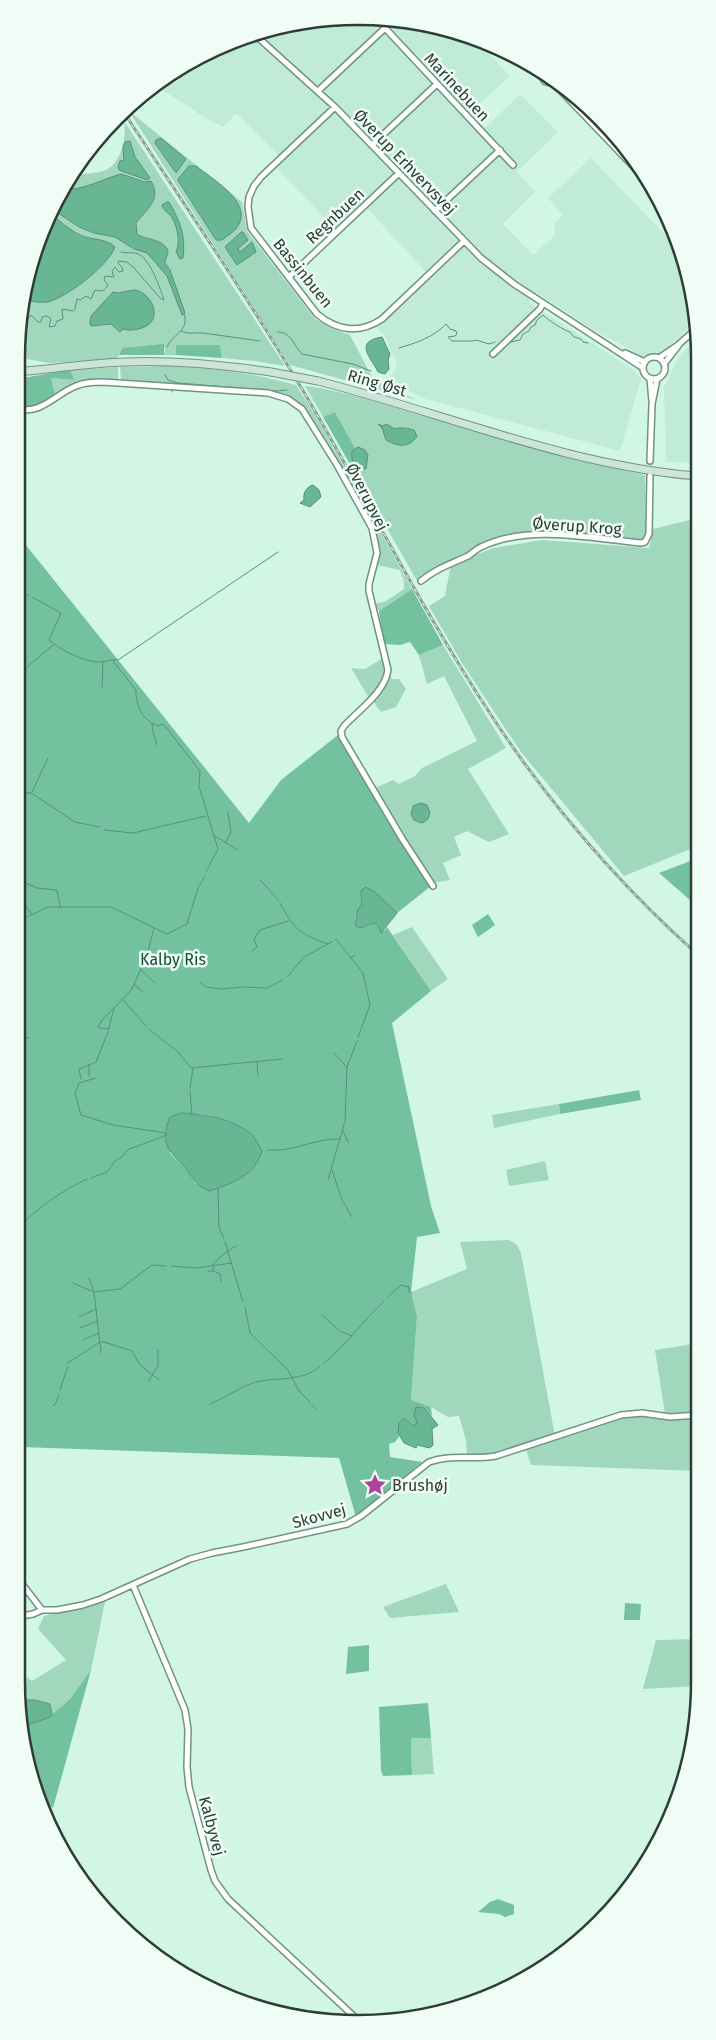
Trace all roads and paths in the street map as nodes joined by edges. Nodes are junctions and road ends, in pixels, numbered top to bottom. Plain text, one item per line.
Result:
1 (261, 40) edge
2 (437, 84) junction
3 (318, 91) junction
4 (335, 107) junction
5 (372, 145) junction
6 (500, 150) junction
7 (513, 164) dead end
8 (399, 173) junction
9 (435, 211) junction
10 (464, 241) junction
11 (289, 278) junction
12 (543, 303) junction
13 (690, 334) edge
14 (678, 345) junction
15 (613, 348) junction
16 (493, 354) dead end
17 (659, 358) junction
18 (645, 362) junction
19 (664, 364) junction
20 (643, 368) junction
21 (43, 370) junction
22 (25, 371) edge
23 (25, 375) edge
24 (650, 379) junction
25 (657, 379) junction
26 (652, 404) junction
27 (25, 409) edge
28 (650, 461) dead end
29 (691, 475) edge
30 (650, 476) dead end
31 (421, 581) dead end
32 (433, 886) dead end
33 (691, 1416) edge
34 (134, 1585) junction
35 (25, 1588) edge
36 (42, 1610) junction
37 (25, 1615) edge
38 (352, 2015) edge

1 - 3 street, Øverup Erhvervsvej
2 - 3 street, Marinebuen
2 - 5 street
2 - 6 street, Marinebuen
3 - 4 street, Øverup Erhvervsvej
4 - 5 street, Øverup Erhvervsvej
4 - 11 street, Bassinbuen
5 - 8 street, Øverup Erhvervsvej
6 - 7 street, Marinebuen
6 - 9 street
8 - 9 street, Øverup Erhvervsvej
8 - 11 street, Regnbuen
9 - 10 street, Øverup Erhvervsvej
10 - 11 street, Bassinbuen
10 - 12 street, Øverup Erhvervsvej
12 - 15 street, Øverup Erhvervsvej
12 - 16 street
13 - 14 street
14 - 17 street
14 - 19 street
15 - 18 street, Øverup Erhvervsvej
15 - 20 street, Øverup Erhvervsvej
17 - 18 street
17 - 19 street
18 - 20 street
19 - 25 street
20 - 24 street
21 - 22 main road, Ring Øst
21 - 23 main road, Ring Øst
21 - 29 main road, Ring Øst, bridge
24 - 25 street
24 - 26 street
25 - 26 street
26 - 28 street
27 - 32 street, Øverupvej
30 - 31 street, Øverup Krog
33 - 34 street, Skovvej
34 - 36 street, Skovvej
34 - 38 street, Kalbyvej
35 - 36 street
36 - 37 street, Skovvej

